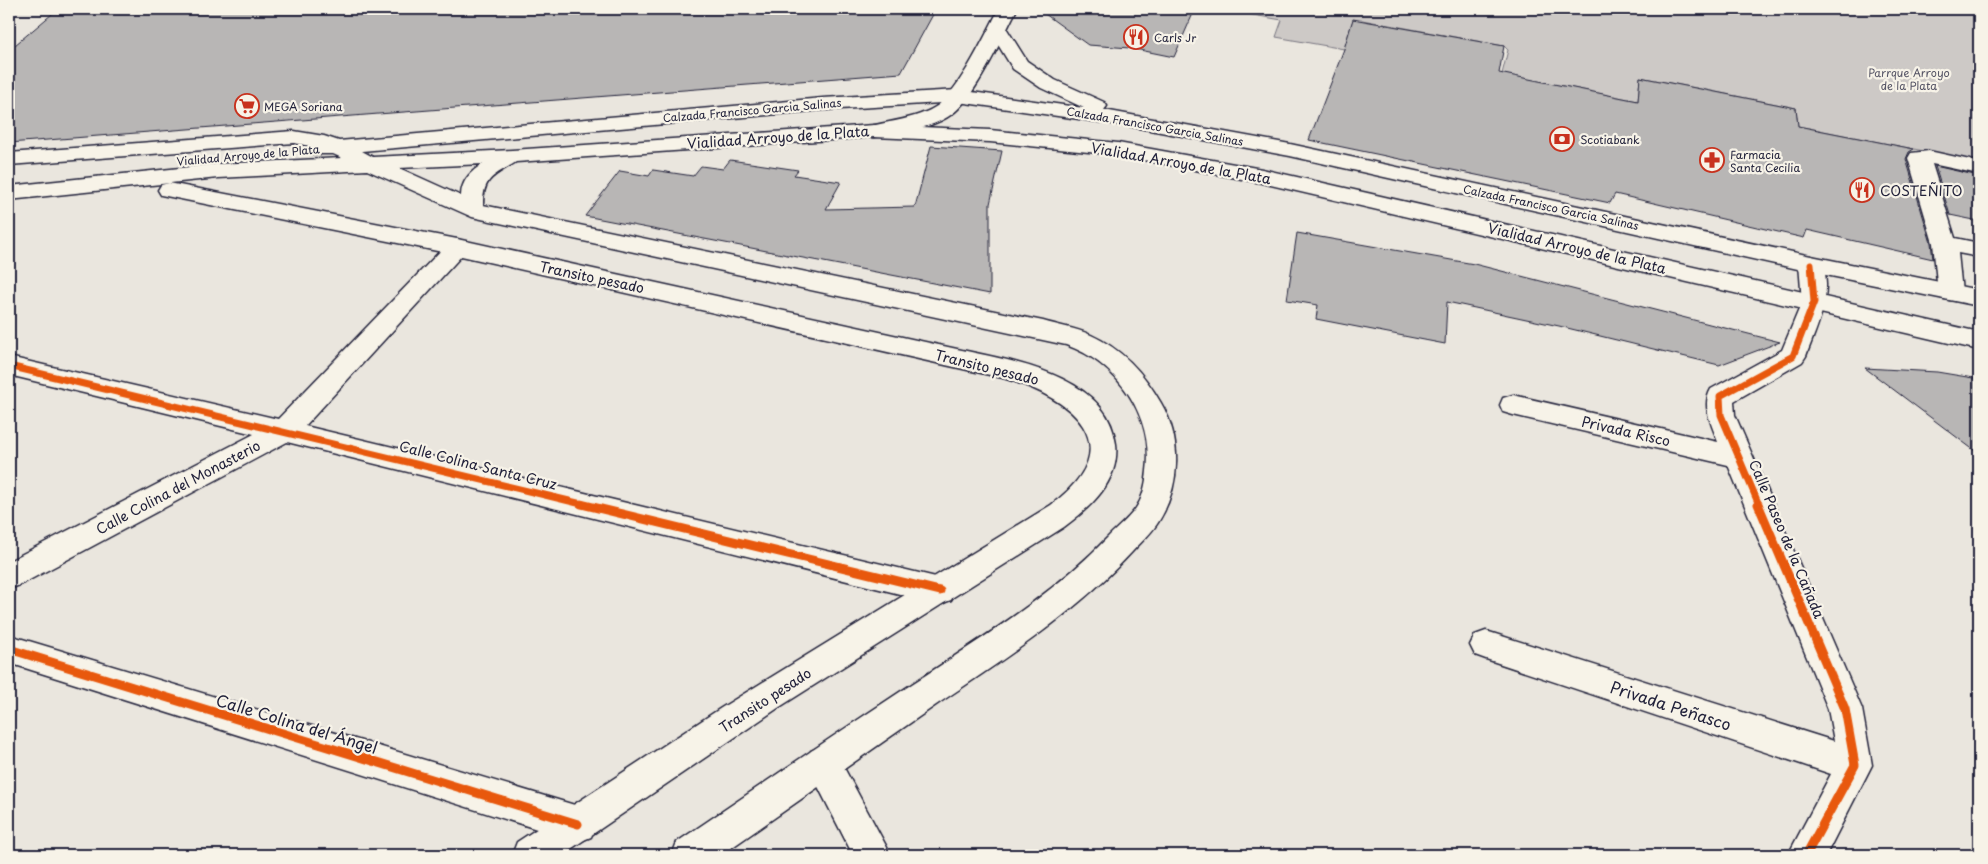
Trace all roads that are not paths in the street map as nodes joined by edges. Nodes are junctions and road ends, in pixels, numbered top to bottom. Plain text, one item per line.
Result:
1 (1008, 9) edge
2 (998, 30) junction
3 (958, 96) junction
4 (1128, 120) junction
5 (874, 130) junction
6 (487, 132) joint
7 (322, 154) junction
8 (512, 156) junction
9 (9, 159) edge
10 (368, 164) junction
11 (1979, 168) edge
12 (9, 178) edge
13 (169, 190) junction
14 (9, 193) edge
15 (9, 207) edge
16 (472, 210) junction
17 (1945, 242) junction
18 (457, 248) junction
19 (1979, 250) edge
20 (1811, 264) junction
21 (1950, 292) junction
22 (1979, 298) edge
23 (1814, 302) junction
24 (1979, 341) edge
25 (9, 366) edge
26 (1513, 405) dead end
27 (284, 431) junction
28 (1739, 457) junction
29 (9, 576) edge
30 (940, 591) junction
31 (1486, 645) dead end
32 (9, 649) edge
33 (823, 763) junction
34 (1855, 765) junction
35 (578, 824) junction
36 (530, 855) edge
37 (690, 855) edge
38 (873, 855) edge
39 (1806, 855) edge

1 - 2 main road
2 - 3 main road
2 - 4 main road
3 - 4 main road, Calzada Francisco Garcia Salinas
3 - 5 main road
3 - 6 main road, Calzada Francisco Garcia Salinas
4 - 20 main road, Calzada Francisco Garcia Salinas
5 - 8 main road, Vialidad Arroyo de la Plata
5 - 23 main road, Vialidad Arroyo de la Plata
6 - 7 main road, Vialidad Arroyo de la Plata
7 - 9 main road
7 - 10 main road
7 - 12 main road, Vialidad Arroyo de la Plata
7 - 14 main road
8 - 10 main road, Vialidad Arroyo de la Plata
8 - 16 main road
10 - 13 main road, Vialidad Arroyo de la Plata
10 - 16 main road
11 - 17 main road
13 - 15 main road, Vialidad Arroyo de la Plata
13 - 18 main road, Transito pesado
16 - 33 main road
17 - 19 main road
17 - 21 main road
18 - 27 main road, Calle Colina del Monasterio
18 - 30 main road, Transito pesado
20 - 21 main road, Calzada Francisco Garcia Salinas
20 - 23 main road, Calle Paseo de la Cañada
21 - 22 main road, Calzada Francisco Garcia Salinas
23 - 24 main road, Vialidad Arroyo de la Plata
23 - 28 main road, Calle Paseo de la Cañada
25 - 27 main road, Calle Colina Santa Cruz
26 - 28 main road, Privada Risco
27 - 29 main road, Calle Colina del Monasterio
27 - 30 main road, Calle Colina Santa Cruz
28 - 34 main road, Calle Paseo de la Cañada
30 - 35 main road, Transito pesado
31 - 34 main road, Privada Peñasco
32 - 35 main road, Calle Colina del Ángel
33 - 37 main road
33 - 38 main road
34 - 39 main road
35 - 36 main road, Transito pesado

